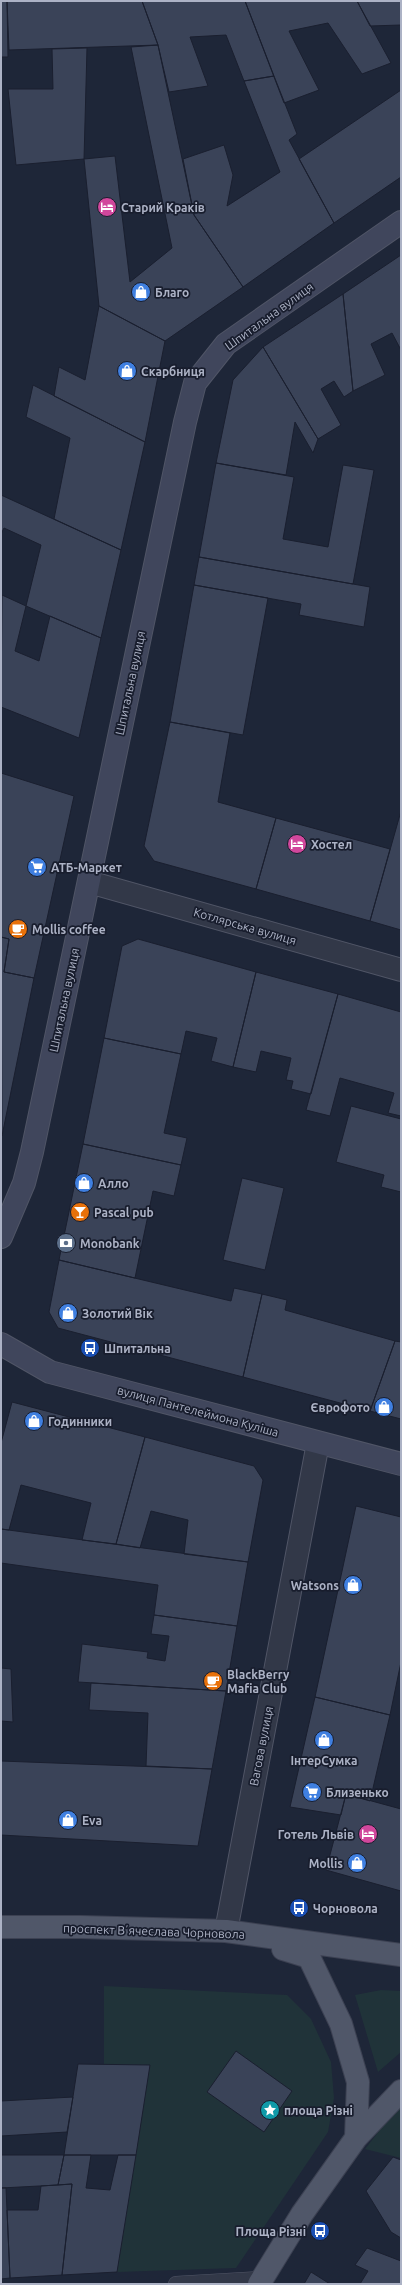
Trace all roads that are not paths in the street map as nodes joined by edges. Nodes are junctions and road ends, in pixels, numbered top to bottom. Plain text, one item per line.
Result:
1 (401, 222) edge
2 (88, 882) junction
3 (401, 970) edge
4 (1, 1237) edge
5 (1, 1344) edge
6 (318, 1443) junction
7 (401, 1464) edge
8 (1, 1927) edge
9 (226, 1931) junction
10 (401, 1955) edge
11 (401, 2091) edge
12 (356, 2138) junction
13 (261, 2281) edge
14 (176, 2284) edge

1 - 2 street, Шпитальна вулиця
2 - 3 street, Котлярська вулиця
2 - 4 street, Шпитальна вулиця
5 - 6 street, вулиця Пантелеймона Куліша
6 - 7 street, вулиця Пантелеймона Куліша
6 - 9 street, Вагова вулиця
8 - 9 main road, проспект Вʼячеслава Чорновола
9 - 10 main road, проспект Вʼячеслава Чорновола
9 - 12 main road
11 - 12 main road
12 - 13 main road
13 - 14 lane

